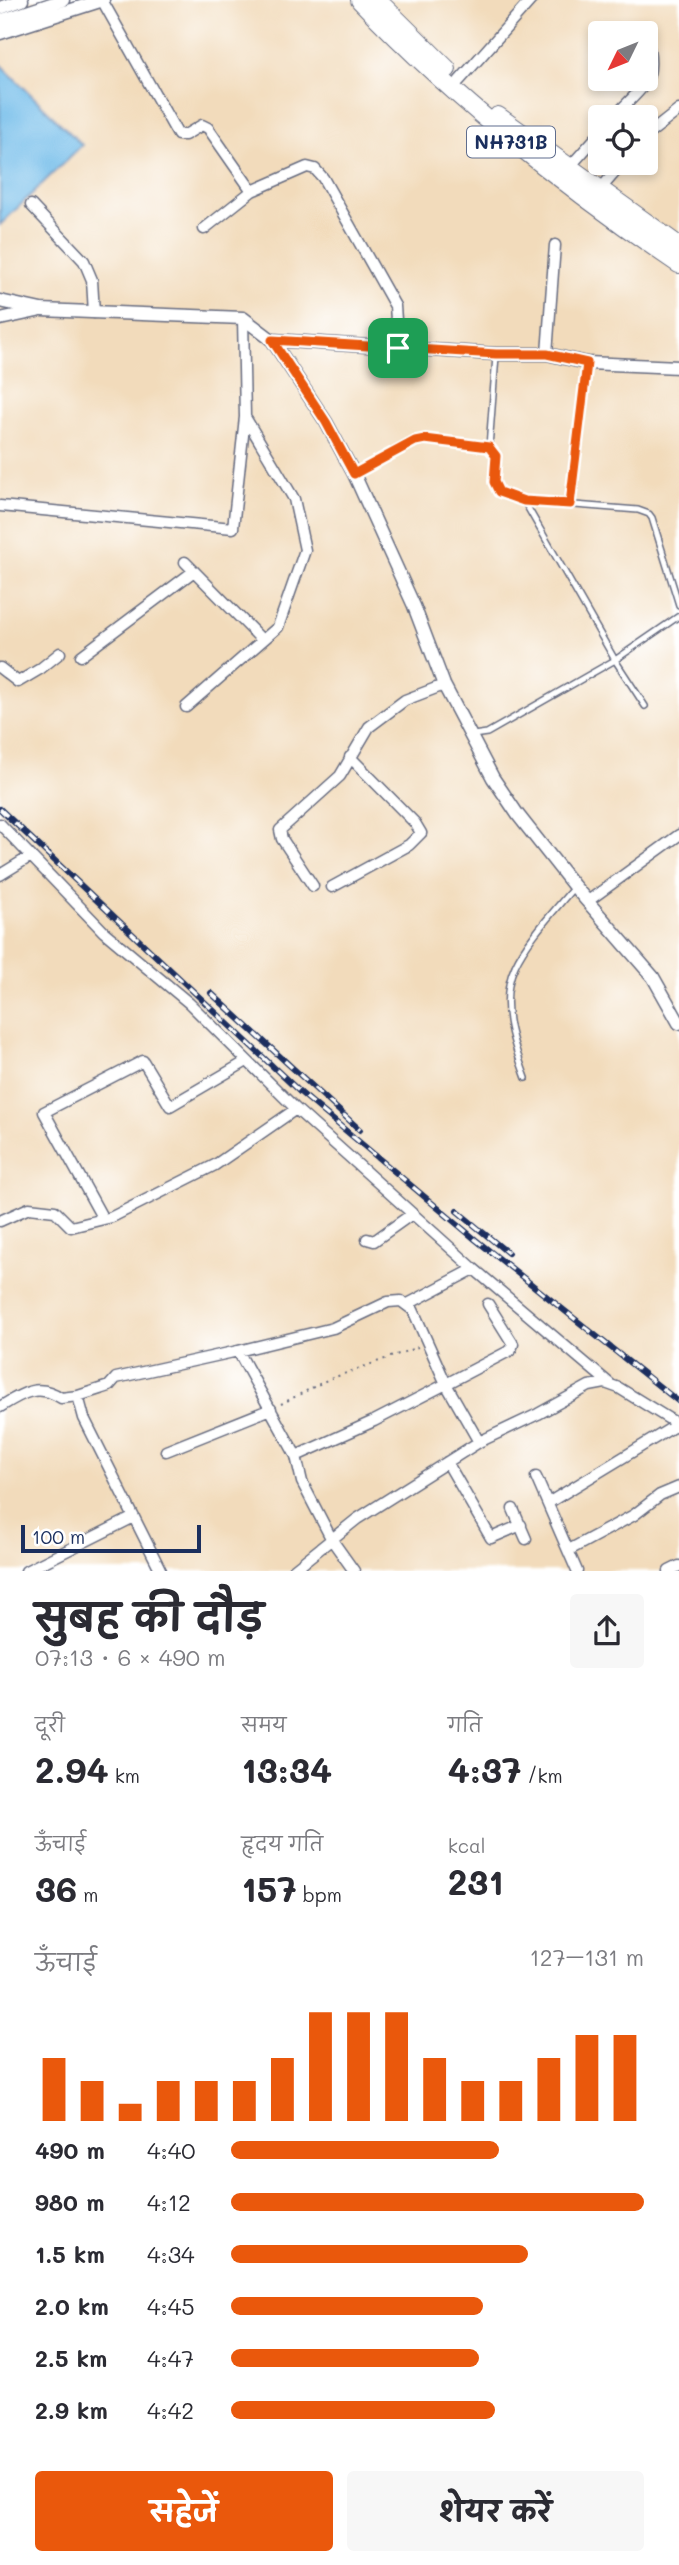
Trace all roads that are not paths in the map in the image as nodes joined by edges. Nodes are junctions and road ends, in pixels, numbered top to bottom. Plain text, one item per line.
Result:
1 (22, 0) edge
2 (63, 0) edge
3 (103, 0) edge
4 (360, 0) edge
5 (377, 0) edge
6 (531, 0) edge
7 (0, 8) edge
8 (0, 21) edge
9 (0, 33) edge
10 (459, 81) junction
11 (637, 91) edge
12 (625, 105) edge
13 (679, 110) edge
14 (658, 127) edge
15 (588, 146) edge
16 (564, 173) junction
17 (613, 175) edge
18 (252, 191) junction
19 (595, 196) junction
20 (31, 205) dead end
21 (204, 229) dead end
22 (555, 245) dead end
23 (679, 246) edge
24 (679, 264) edge
25 (0, 301) edge
26 (41, 310) junction
27 (94, 313) junction
28 (243, 318) junction
29 (0, 319) edge
30 (272, 340) junction
31 (398, 348) junction
32 (496, 354) junction
33 (547, 354) junction
34 (587, 363) junction
35 (679, 367) edge
36 (245, 417) junction
37 (489, 447) junction
38 (354, 474) junction
39 (524, 501) junction
40 (570, 504) junction
41 (0, 506) edge
42 (185, 562) dead end
43 (194, 571) junction
44 (679, 605) edge
45 (679, 616) edge
46 (262, 640) junction
47 (60, 653) dead end
48 (81, 656) dead end
49 (615, 660) junction
50 (0, 668) edge
51 (444, 685) junction
52 (645, 706) dead end
53 (186, 707) dead end
54 (470, 735) junction
55 (350, 757) junction
56 (0, 824) edge
57 (679, 835) edge
58 (31, 856) junction
59 (0, 875) edge
60 (313, 886) dead end
61 (574, 886) junction
62 (332, 887) dead end
63 (588, 901) junction
64 (678, 1017) edge
65 (247, 1061) junction
66 (526, 1077) dead end
67 (296, 1110) junction
68 (412, 1214) junction
69 (103, 1219) junction
70 (0, 1221) edge
71 (367, 1239) dead end
72 (474, 1269) junction
73 (408, 1304) junction
74 (488, 1304) dead end
75 (238, 1350) junction
76 (446, 1384) junction
77 (610, 1384) junction
78 (78, 1396) junction
79 (0, 1407) edge
80 (271, 1409) junction
81 (678, 1424) edge
82 (479, 1442) junction
83 (166, 1451) dead end
84 (296, 1456) junction
85 (447, 1462) junction
86 (536, 1478) dead end
87 (679, 1487) edge
88 (548, 1503) junction
89 (513, 1509) dead end
90 (134, 1517) junction
91 (521, 1525) junction
92 (526, 1539) dead end
93 (332, 1540) junction
94 (569, 1550) junction
95 (679, 1566) edge
96 (26, 1571) edge
97 (161, 1571) edge
98 (292, 1571) edge
99 (354, 1571) edge
100 (578, 1571) edge
101 (669, 1571) edge

1 - 7 street
2 - 8 street
3 - 9 street
3 - 18 street
4 - 16 highway, NH731B
5 - 10 highway, NH731B
6 - 10 street
10 - 16 highway, NH731B
11 - 12 street
13 - 14 street
15 - 16 street
16 - 19 highway, NH731B
17 - 19 street
18 - 21 street
18 - 31 street
19 - 23 highway, NH731B
19 - 24 highway, NH731B
20 - 27 street
22 - 33 street
25 - 26 street
26 - 27 street
26 - 29 street
27 - 28 street
28 - 30 street
28 - 36 street
30 - 31 street
30 - 38 street
31 - 32 street
32 - 33 street
32 - 37 lane
33 - 34 street
34 - 35 street
34 - 40 lane
36 - 41 street
36 - 46 street
37 - 38 lane
37 - 39 lane
38 - 51 street
39 - 40 lane
39 - 49 lane
40 - 44 lane
42 - 43 street
43 - 46 street
43 - 48 street
45 - 49 lane
46 - 53 street
47 - 50 street
49 - 52 lane
49 - 54 lane
51 - 54 street
51 - 55 street
54 - 61 street
55 - 60 street
55 - 62 street
56 - 58 street
57 - 63 street
58 - 59 street
58 - 65 street
61 - 63 street
61 - 66 lane
63 - 64 street
65 - 67 street
65 - 69 street
67 - 68 street
67 - 69 street
68 - 71 street
68 - 72 street
69 - 70 street
72 - 73 street
72 - 77 street
73 - 75 street
73 - 76 street
74 - 76 street
75 - 78 street
75 - 80 street
76 - 82 street
76 - 84 street
77 - 81 street
77 - 82 street
78 - 79 street
78 - 90 street
80 - 83 street
80 - 84 street
81 - 88 street
82 - 85 street
84 - 93 street
85 - 91 street
85 - 93 street
86 - 88 street
87 - 94 street
88 - 94 street
89 - 91 street
90 - 96 street
90 - 97 street
91 - 92 street
93 - 98 street
93 - 99 street
94 - 100 street
95 - 101 street

